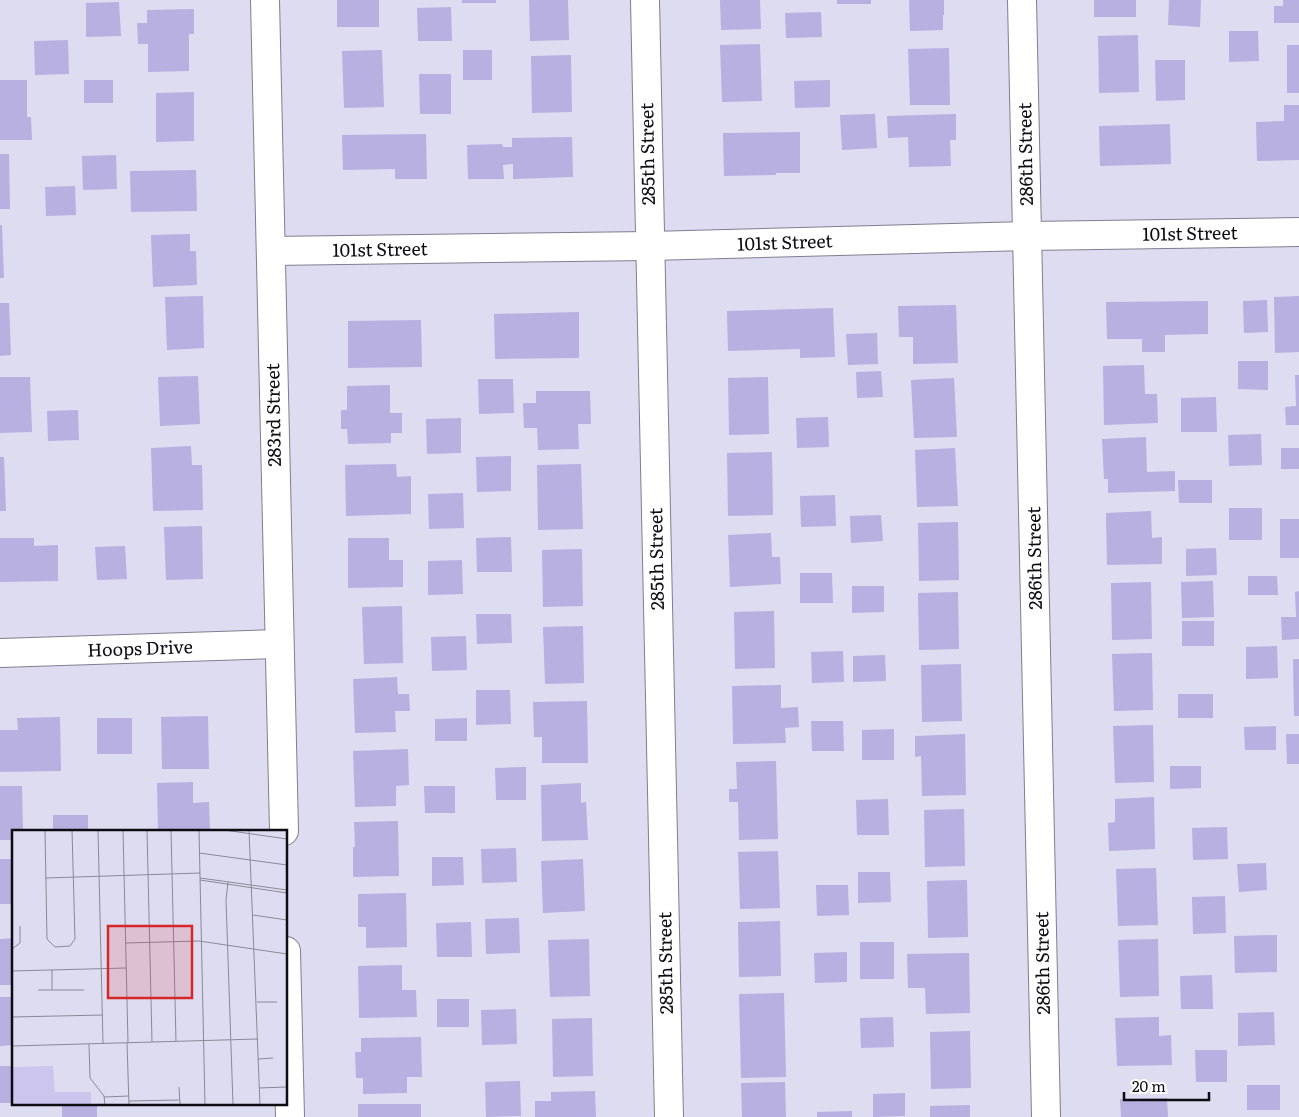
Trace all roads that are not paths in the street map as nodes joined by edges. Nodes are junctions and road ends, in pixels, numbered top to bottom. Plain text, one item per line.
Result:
1 (265, 0) edge
2 (645, 0) edge
3 (1022, 0) edge
4 (1299, 232) edge
5 (1028, 236) junction
6 (650, 246) junction
7 (270, 251) junction
8 (279, 644) junction
9 (0, 653) edge
10 (284, 830) edge
11 (288, 1034) edge
12 (290, 1117) edge
13 (669, 1117) edge
14 (1046, 1117) edge

1 - 7 street, 283rd Street
2 - 6 street, 285th Street
3 - 5 street, 286th Street
4 - 5 street, 101st Street
5 - 6 street, 101st Street
5 - 14 street, 286th Street
6 - 7 street, 101st Street
6 - 13 street, 285th Street
7 - 8 street, 283rd Street
8 - 9 street, Hoops Drive
8 - 10 street, 283rd Street
11 - 12 street

